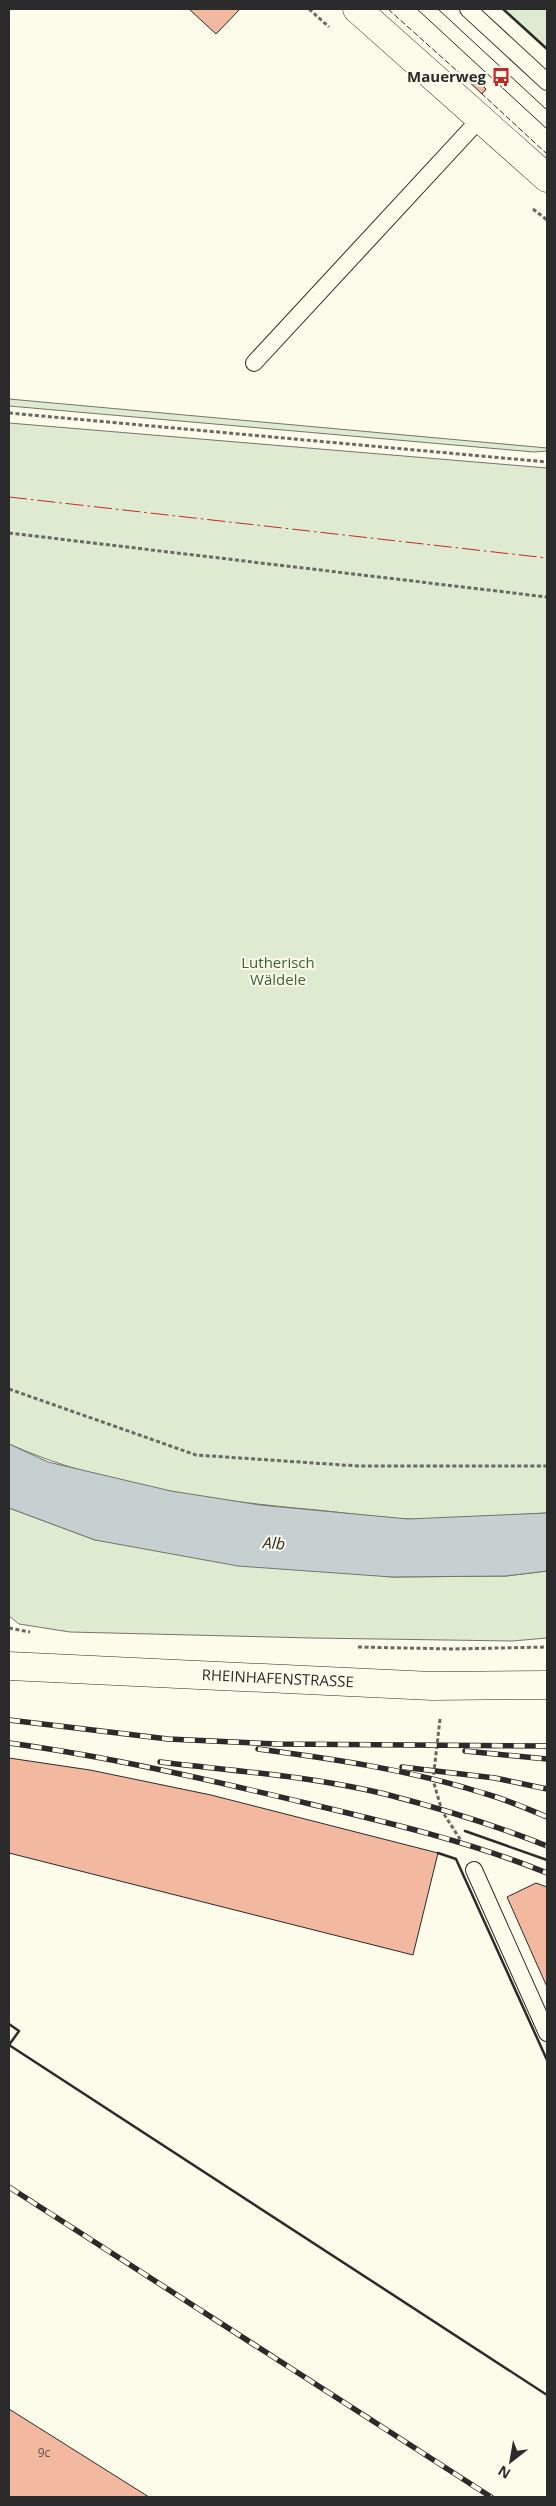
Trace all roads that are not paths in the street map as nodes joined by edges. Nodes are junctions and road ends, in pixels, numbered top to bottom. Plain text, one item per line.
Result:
1 (357, 9) edge
2 (468, 9) edge
3 (547, 82) edge
4 (479, 120) junction
5 (547, 178) edge
6 (254, 364) dead end
7 (9, 1666) edge
8 (547, 1685) edge
9 (474, 1870) dead end
10 (547, 2034) edge

1 - 4 main road
2 - 3 lane
4 - 5 main road
4 - 6 lane
7 - 8 main road, RHEINHAFENSTRASSE
9 - 10 lane

